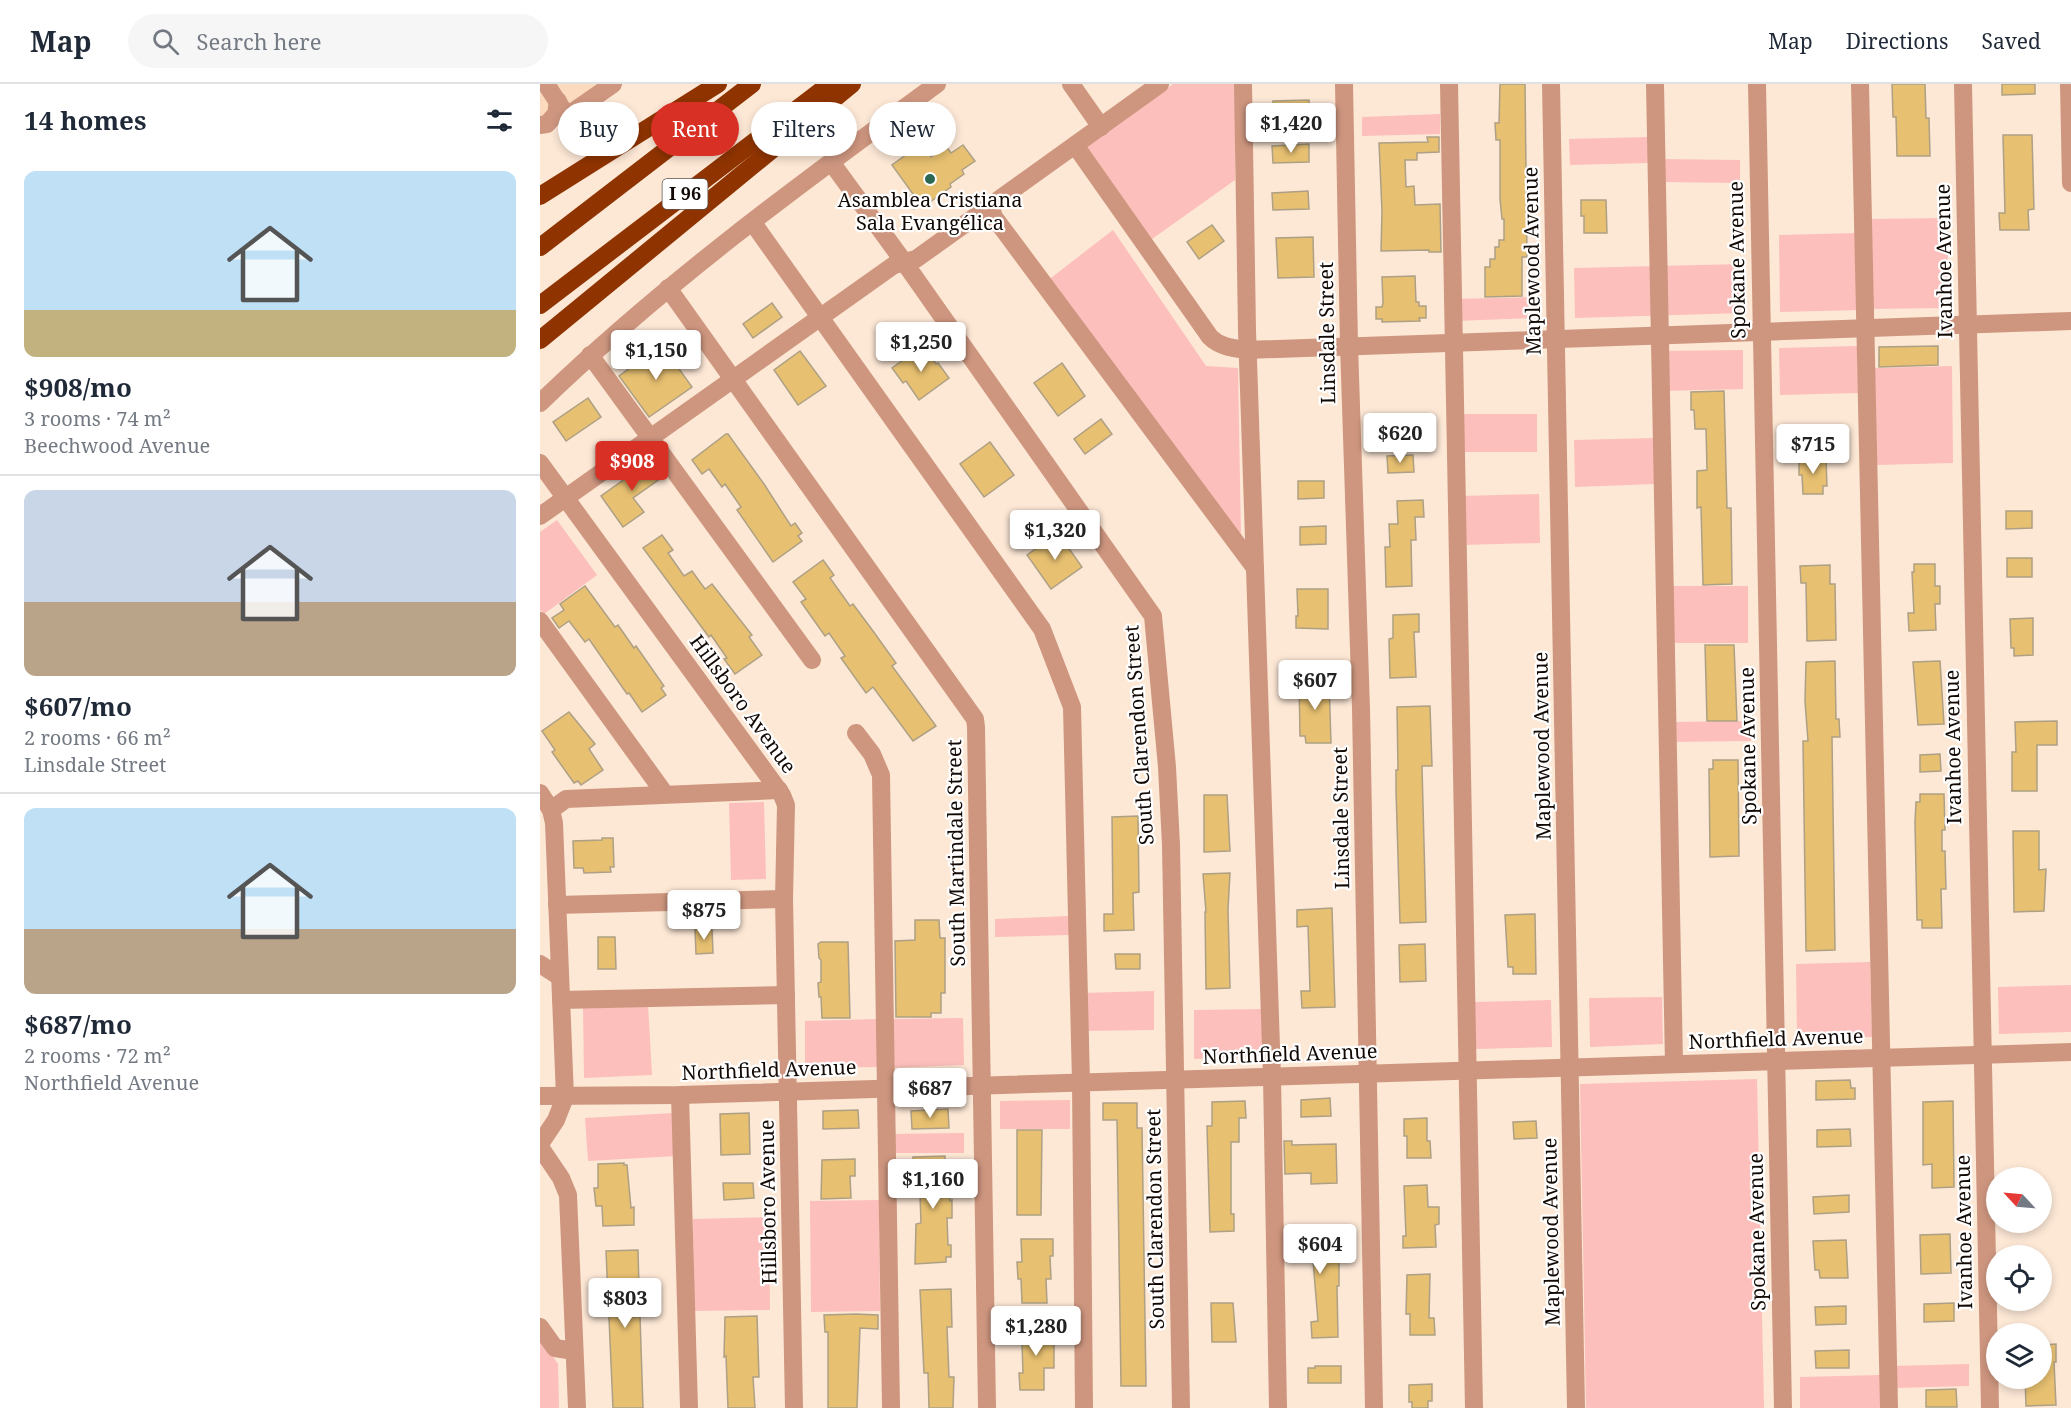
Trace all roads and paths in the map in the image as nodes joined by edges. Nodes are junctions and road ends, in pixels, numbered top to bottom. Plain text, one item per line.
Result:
1 (546, 84) edge
2 (613, 84) edge
3 (718, 84) edge
4 (752, 84) edge
5 (830, 84) edge
6 (852, 84) edge
7 (937, 84) edge
8 (1071, 84) edge
9 (1160, 84) edge
10 (1243, 84) edge
11 (1344, 84) edge
12 (1449, 84) edge
13 (1551, 84) edge
14 (1655, 84) edge
15 (1756, 84) edge
16 (1860, 84) edge
17 (1963, 84) edge
18 (2069, 84) edge
19 (559, 102) edge
20 (576, 102) edge
21 (558, 112) edge
22 (540, 125) edge
23 (1101, 127) junction
24 (1075, 145) junction
25 (831, 162) junction
26 (2071, 183) edge
27 (540, 196) edge
28 (990, 206) junction
29 (753, 223) junction
30 (540, 246) edge
31 (904, 262) junction
32 (668, 288) junction
33 (540, 304) edge
34 (819, 318) junction
35 (2071, 321) edge
36 (1967, 325) junction
37 (1866, 329) junction
38 (1761, 332) junction
39 (1660, 335) junction
40 (1556, 338) junction
41 (540, 340) edge
42 (1453, 341) junction
43 (1349, 345) junction
44 (1247, 350) junction
45 (590, 355) junction
46 (733, 378) junction
47 (540, 404) edge
48 (650, 438) junction
49 (540, 463) edge
50 (565, 498) junction
51 (540, 516) edge
52 (1255, 568) junction
53 (540, 621) edge
54 (812, 660) dead end
55 (856, 733) dead end
56 (779, 790) junction
57 (540, 793) edge
58 (665, 794) junction
59 (551, 810) junction
60 (784, 898) junction
61 (557, 905) junction
62 (540, 964) edge
63 (560, 977) junction
64 (786, 995) junction
65 (561, 1000) junction
66 (2071, 1052) edge
67 (1983, 1055) junction
68 (1882, 1058) junction
69 (1776, 1061) junction
70 (1674, 1064) junction
71 (1570, 1068) junction
72 (1468, 1071) junction
73 (1369, 1074) junction
74 (1272, 1077) junction
75 (1175, 1080) junction
76 (1081, 1083) junction
77 (982, 1086) junction
78 (886, 1089) junction
79 (788, 1092) junction
80 (680, 1095) junction
81 (540, 1096) edge
82 (565, 1096) junction
83 (540, 1145) edge
84 (540, 1327) edge
85 (574, 1352) junction
86 (577, 1408) edge
87 (689, 1408) edge
88 (794, 1408) edge
89 (891, 1408) edge
90 (987, 1408) edge
91 (1084, 1408) edge
92 (1181, 1408) edge
93 (1278, 1408) edge
94 (1374, 1408) edge
95 (1474, 1408) edge
96 (1576, 1408) edge
97 (1783, 1408) edge
98 (1889, 1408) edge
99 (1990, 1408) edge

1 - 19 street
2 - 20 street
3 - 27 highway
4 - 30 highway, I 96
5 - 33 highway, I 96
6 - 41 highway
7 - 25 street
8 - 23 street
9 - 23 street
10 - 44 street
11 - 43 street, Linsdale Street
12 - 42 street
13 - 40 street, Maplewood Avenue
14 - 39 street
15 - 38 street, Spokane Avenue
16 - 37 street
17 - 36 street, Ivanhoe Avenue
18 - 26 street
21 - 22 street
23 - 24 street
24 - 28 street
24 - 44 street
25 - 29 street
25 - 31 street, South Clarendon Street
28 - 31 street
28 - 52 street
29 - 32 street
29 - 34 street
31 - 34 street
31 - 75 street, South Clarendon Street
32 - 45 street
32 - 46 street, South Martindale Street
34 - 46 street
34 - 76 street
35 - 36 street
36 - 37 street
36 - 67 street, Ivanhoe Avenue
37 - 38 street
37 - 68 street
38 - 39 street
38 - 69 street, Spokane Avenue
39 - 40 street
39 - 70 street
40 - 42 street
40 - 71 street, Maplewood Avenue
42 - 43 street
42 - 72 street
43 - 44 street
43 - 73 street, Linsdale Street
44 - 52 street
45 - 47 street
45 - 48 street
46 - 48 street
46 - 77 street, South Martindale Street
48 - 50 street
48 - 54 street
49 - 50 street, Hillsboro Avenue
50 - 51 street
50 - 56 street, Hillsboro Avenue
52 - 74 street
53 - 58 street
55 - 78 street
56 - 58 street
56 - 60 street, Hillsboro Avenue
57 - 59 street
58 - 59 street
59 - 61 street
60 - 61 street
60 - 64 street, Hillsboro Avenue
61 - 63 street
62 - 63 street
63 - 65 street
64 - 65 street
64 - 79 street, Hillsboro Avenue
65 - 82 street
66 - 67 street, Northfield Avenue
67 - 68 street, Northfield Avenue
67 - 99 street, Ivanhoe Avenue
68 - 69 street, Northfield Avenue
68 - 98 street
69 - 70 street, Northfield Avenue
69 - 97 street, Spokane Avenue
70 - 71 street, Northfield Avenue
71 - 72 street, Northfield Avenue
71 - 96 street, Maplewood Avenue
72 - 73 street, Northfield Avenue
72 - 95 street
73 - 74 street, Northfield Avenue
73 - 94 street, Linsdale Street
74 - 75 street, Northfield Avenue
74 - 93 street
75 - 76 street, Northfield Avenue
75 - 92 street, South Clarendon Street
76 - 77 street, Northfield Avenue
76 - 91 street
77 - 78 street, Northfield Avenue
77 - 90 street, South Martindale Street
78 - 79 street, Northfield Avenue
78 - 89 street
79 - 80 street, Northfield Avenue
79 - 88 street, Hillsboro Avenue
80 - 82 street, Northfield Avenue
80 - 87 street
81 - 82 street, Northfield Avenue
82 - 83 street
83 - 85 street
84 - 85 street
85 - 86 street

